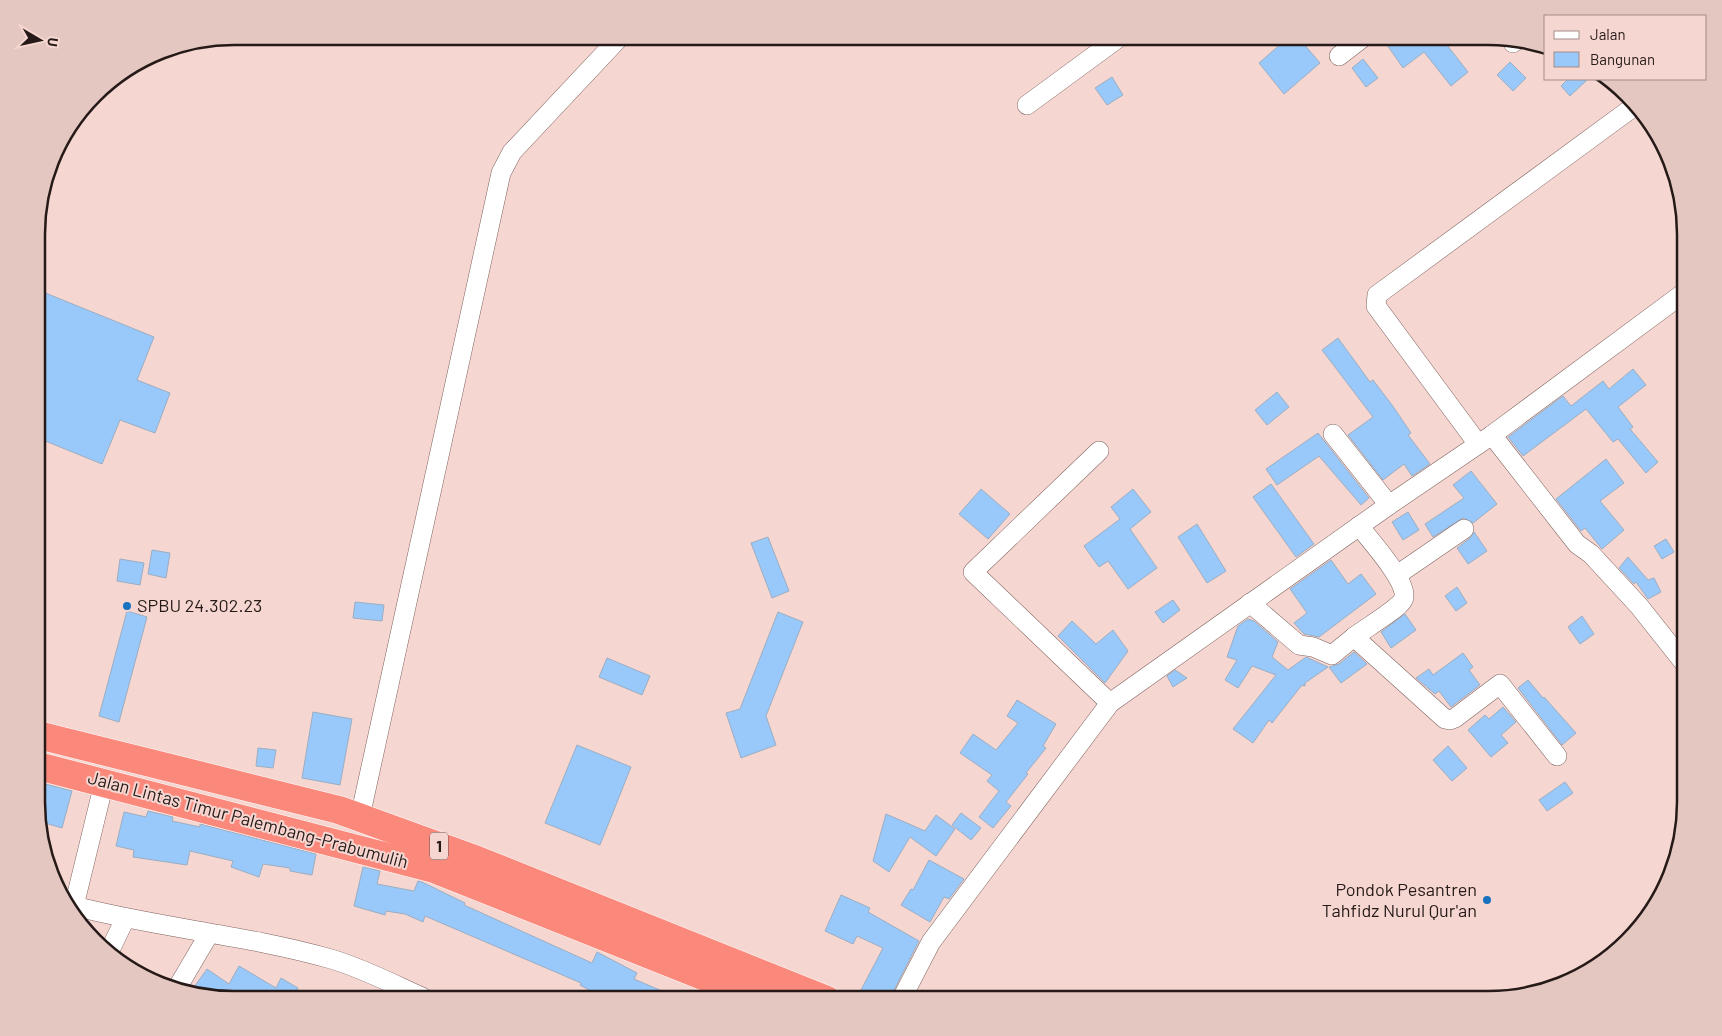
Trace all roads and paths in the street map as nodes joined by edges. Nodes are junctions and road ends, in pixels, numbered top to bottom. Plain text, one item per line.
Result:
1 (613, 45) edge
2 (1110, 45) edge
3 (1353, 45) edge
4 (1339, 56) dead end
5 (1027, 105) dead end
6 (1630, 109) edge
7 (1677, 298) edge
8 (1334, 434) dead end
9 (1485, 440) junction
10 (1099, 451) dead end
11 (1389, 505) junction
12 (1359, 526) junction
13 (1464, 530) dead end
14 (1397, 576) junction
15 (1250, 603) junction
16 (1354, 637) junction
17 (1677, 654) edge
18 (1110, 703) junction
19 (45, 737) edge
20 (1557, 756) dead end
21 (45, 768) edge
22 (104, 783) junction
23 (360, 817) junction
24 (73, 899) edge
25 (125, 919) junction
26 (209, 934) junction
27 (112, 946) edge
28 (180, 983) edge
29 (406, 991) edge
30 (740, 991) edge
31 (804, 991) edge
32 (906, 991) edge

1 - 23 street
2 - 5 street
3 - 4 street
6 - 9 street
7 - 9 street
8 - 11 street
9 - 11 street
9 - 17 street
10 - 18 street
11 - 12 street
12 - 14 street
12 - 15 street
13 - 14 street
14 - 16 street
15 - 16 street
15 - 18 street
16 - 20 street
18 - 32 street
19 - 23 highway, Jalan Lintas Timur Palembang-Prabumulih / 1
21 - 22 highway, Jalan Lintas Timur Palembang-Prabumulih / 1
22 - 24 street
22 - 30 highway, Jalan Lintas Timur Palembang-Prabumulih / 1
23 - 31 highway, Jalan Lintas Timur Palembang-Prabumulih / 1
24 - 25 street
25 - 26 street
25 - 27 street
26 - 28 street
26 - 29 street

